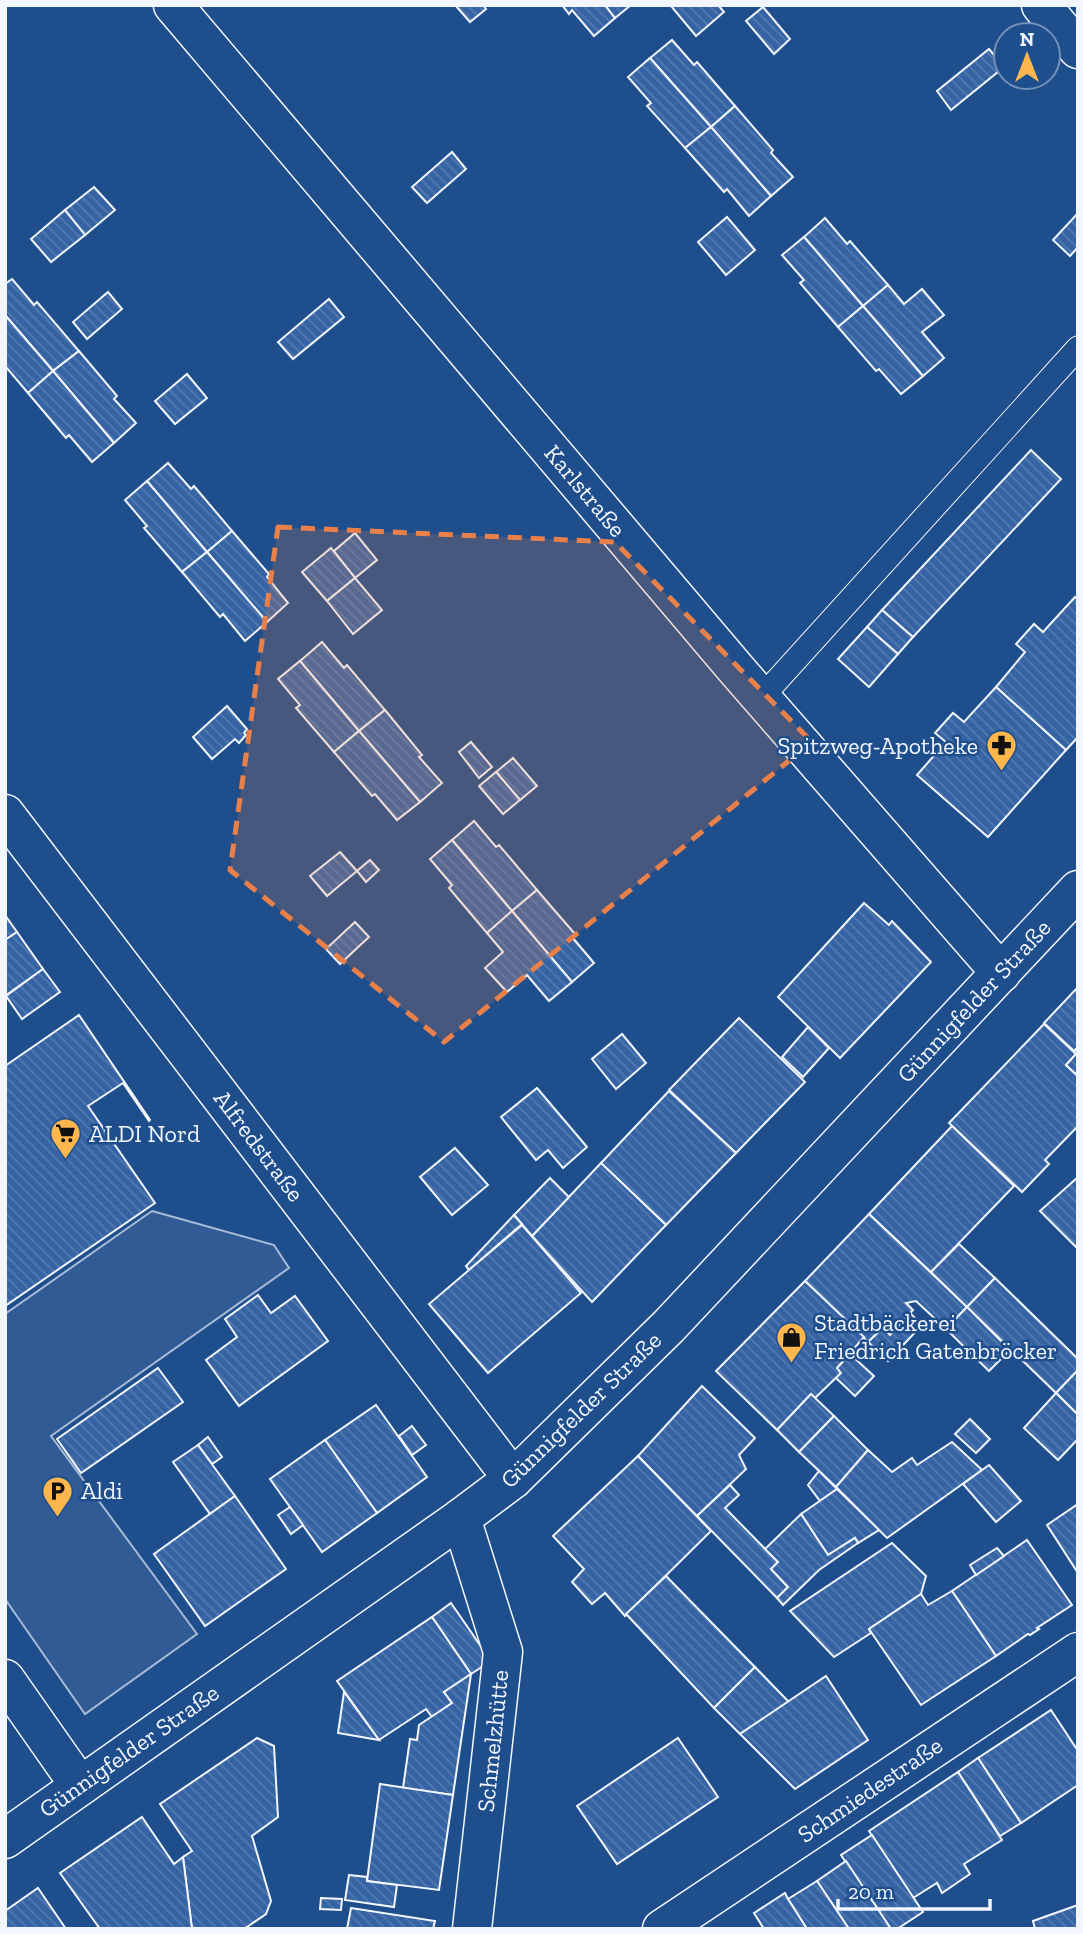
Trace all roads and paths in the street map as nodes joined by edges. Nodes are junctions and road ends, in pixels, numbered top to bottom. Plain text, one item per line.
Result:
1 (173, 5) edge
2 (1041, 5) edge
3 (1078, 49) edge
4 (1078, 348) edge
5 (761, 698) junction
6 (5, 814) edge
7 (1078, 890) edge
8 (1001, 973) junction
9 (513, 1479) junction
10 (461, 1518) junction
11 (1078, 1652) edge
12 (5, 1679) edge
13 (80, 1786) junction
14 (5, 1839) edge
15 (472, 1929) edge
16 (662, 1929) edge

1 - 5 street, Karlstraße
2 - 3 street
4 - 5 lane
5 - 8 street, Karlstraße
6 - 9 street, Alfredstraße
7 - 8 street, Günnigfelder Straße
8 - 9 street, Günnigfelder Straße
9 - 10 street, Günnigfelder Straße
10 - 13 street, Günnigfelder Straße
10 - 15 street, Schmelzhütte
11 - 16 street, Schmiedestraße
12 - 13 street
13 - 14 street, Günnigfelder Straße

